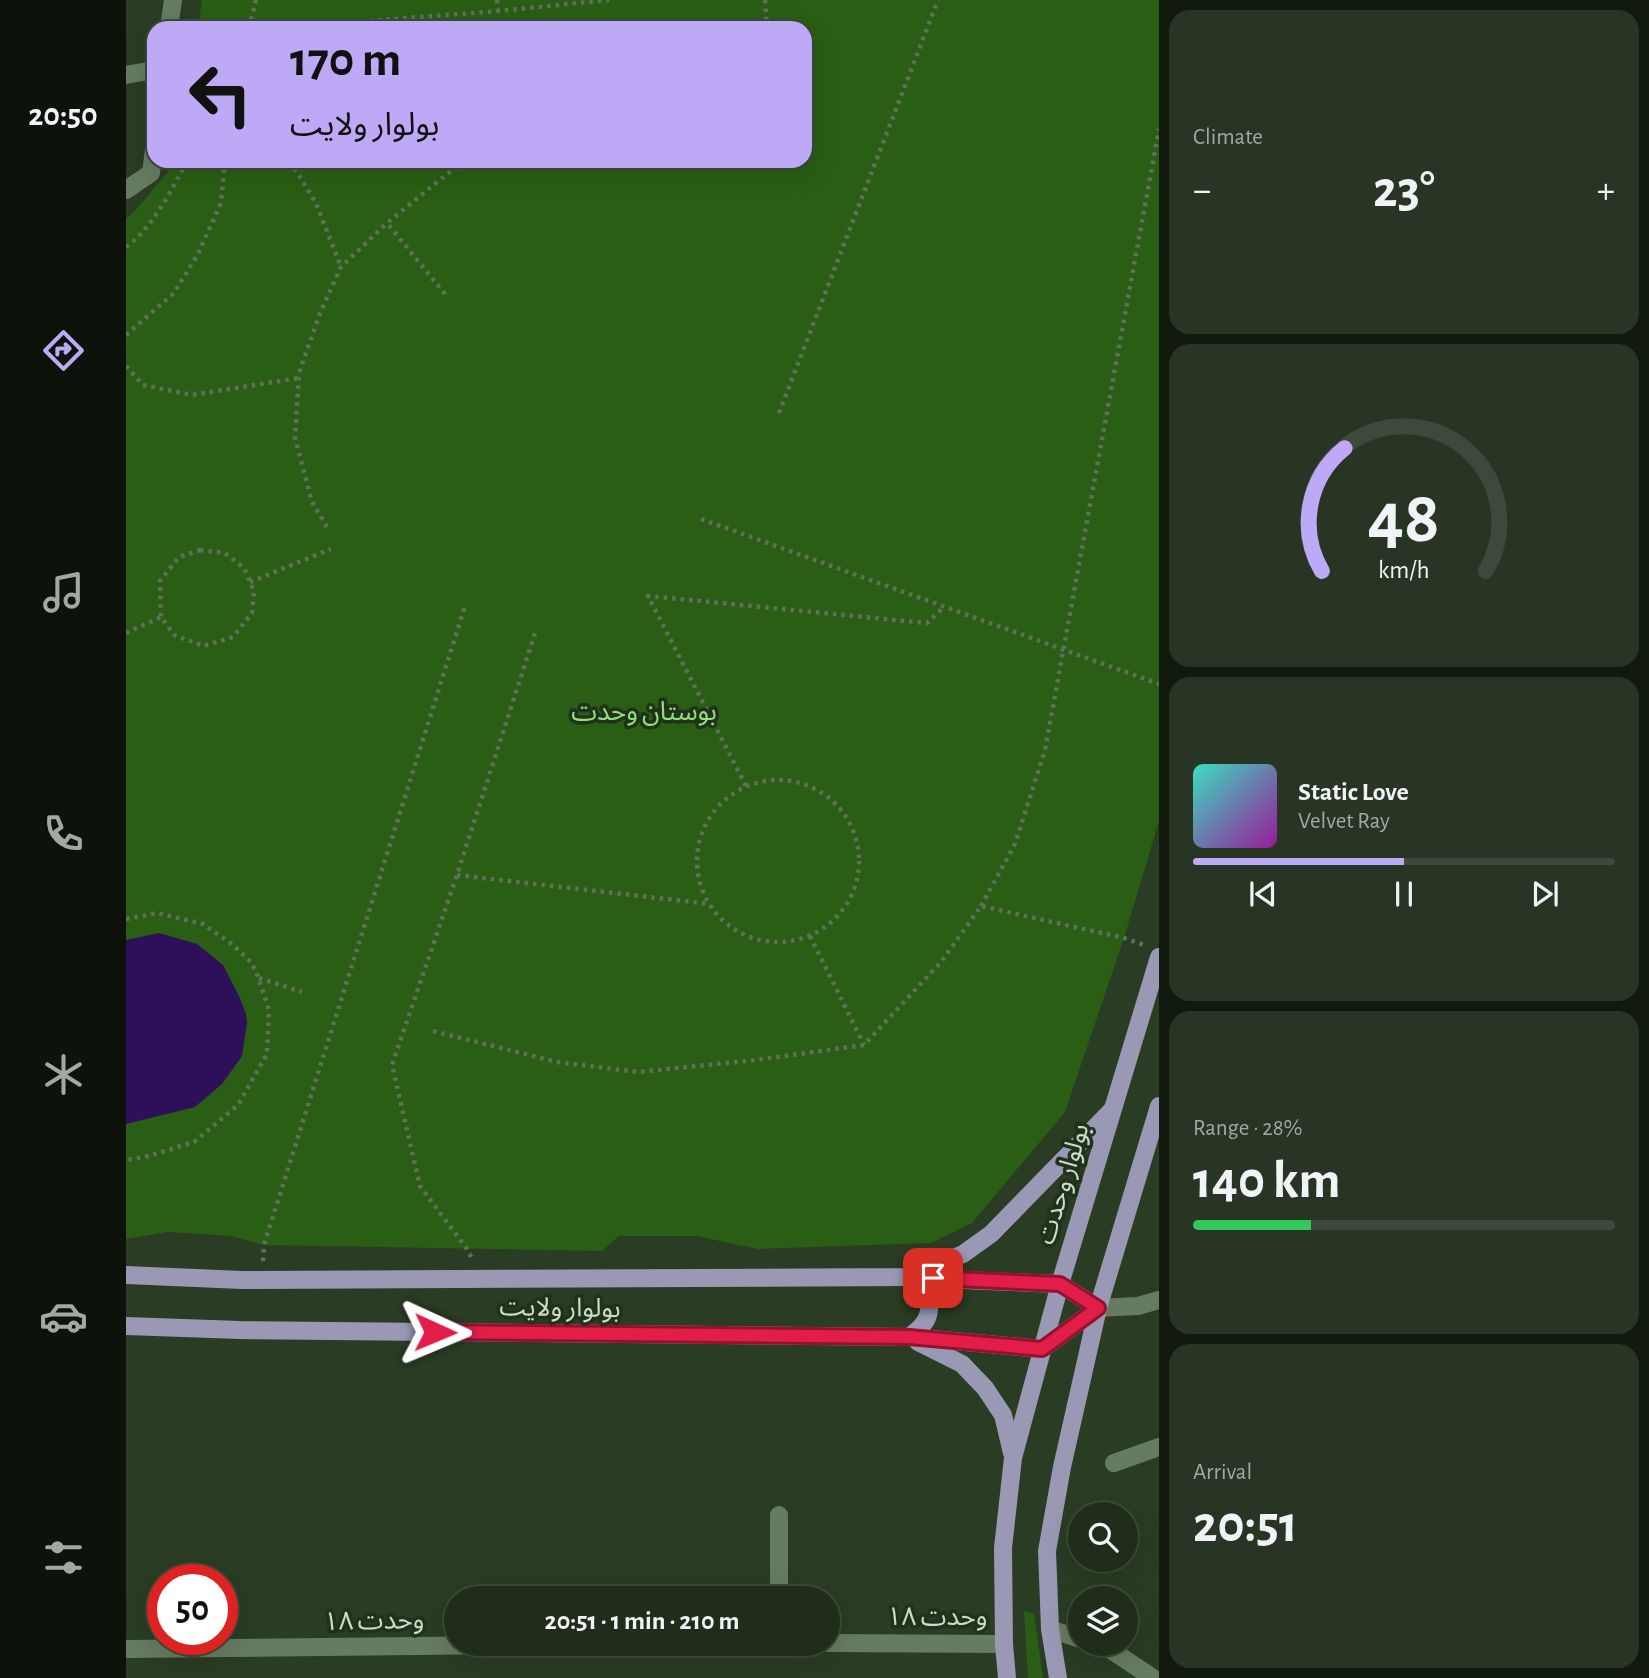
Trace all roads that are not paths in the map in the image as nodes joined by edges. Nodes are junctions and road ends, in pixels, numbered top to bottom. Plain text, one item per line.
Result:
1 (173, 0) edge
2 (170, 21) edge
3 (147, 71) edge
4 (126, 75) edge
5 (152, 168) edge
6 (126, 190) edge
7 (1153, 951) edge
8 (1159, 1106) edge
9 (1112, 1110) junction
10 (126, 1275) edge
11 (908, 1277) junction
12 (1060, 1284) junction
13 (1159, 1300) edge
14 (1098, 1308) junction
15 (126, 1326) edge
16 (909, 1337) junction
17 (1042, 1349) junction
18 (1159, 1447) edge
19 (1013, 1458) junction
20 (1114, 1463) dead end
21 (779, 1515) dead end
22 (779, 1586) edge
23 (1050, 1629) junction
24 (1068, 1635) edge
25 (840, 1643) edge
26 (1004, 1644) junction
27 (444, 1646) edge
28 (126, 1649) edge
29 (1120, 1656) edge
30 (1007, 1678) edge
31 (1058, 1678) edge
32 (1153, 1678) edge

1 - 2 street
3 - 4 street
5 - 6 street
7 - 9 main road, بولوار وحدت
8 - 14 main road
9 - 11 main road, بولوار ولایت
9 - 12 main road, بولوار وحدت
10 - 11 main road, بولوار ولایت
11 - 12 main road, بولوار ولایت
11 - 16 main road
12 - 14 main road, بولوار ولایت
12 - 17 main road, بولوار وحدت
13 - 14 street
14 - 17 main road
14 - 23 main road
15 - 16 main road, بولوار ولایت
16 - 17 main road, بولوار ولایت
16 - 19 main road, بولوار ولایت
17 - 19 main road, بولوار وحدت
18 - 20 street
19 - 26 main road, بولوار وحدت
21 - 22 street
23 - 24 street
23 - 31 main road
25 - 26 street, وحدت ۱۸
26 - 30 main road, بولوار وحدت
27 - 28 street, وحدت ۱۸
29 - 32 street

